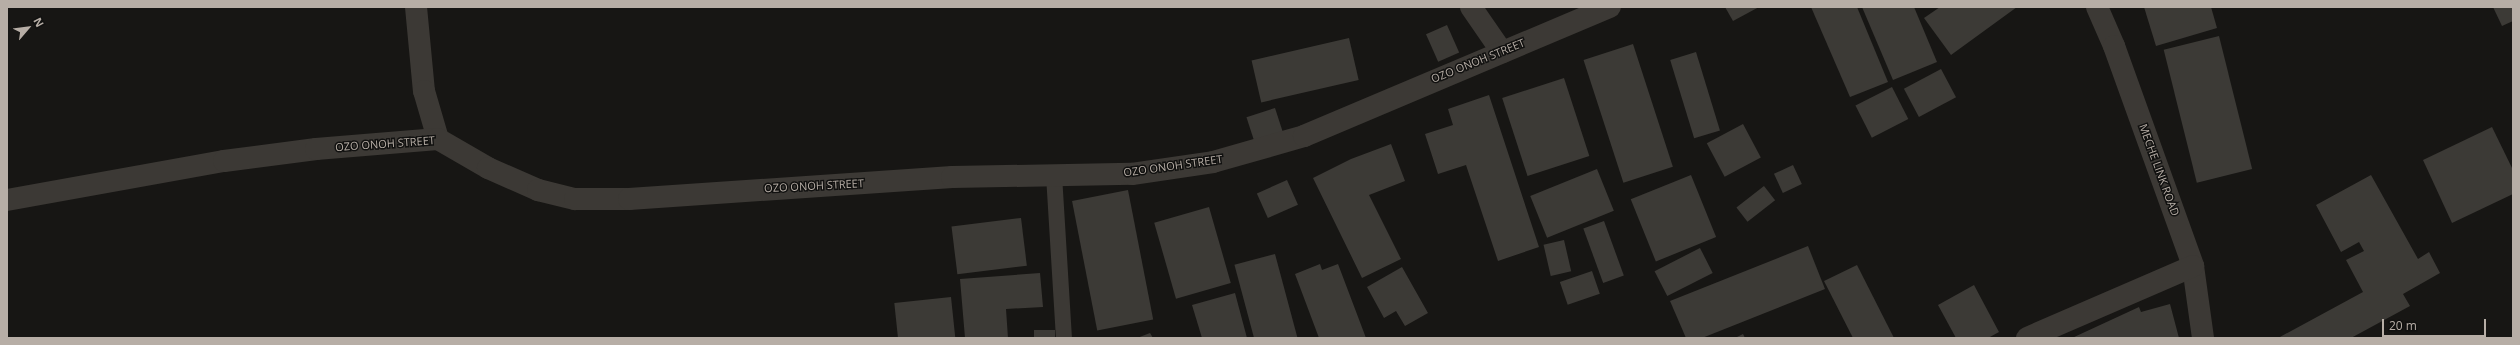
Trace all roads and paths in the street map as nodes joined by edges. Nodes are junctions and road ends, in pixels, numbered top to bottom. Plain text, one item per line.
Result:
1 (416, 7) edge
2 (1471, 7) edge
3 (1610, 7) edge
4 (2097, 7) edge
5 (1502, 52) junction
6 (438, 138) junction
7 (1054, 175) junction
8 (7, 200) edge
9 (2194, 266) junction
10 (1064, 338) edge
11 (2027, 338) edge
12 (2203, 338) edge

1 - 6 street
2 - 5 street
3 - 5 street, OZO ONOH STREET
4 - 9 street, MECHE LINK ROAD
5 - 7 street, OZO ONOH STREET
6 - 7 street, OZO ONOH STREET
6 - 8 street, OZO ONOH STREET
7 - 10 lane
9 - 11 street
9 - 12 street, MECHE LINK ROAD

